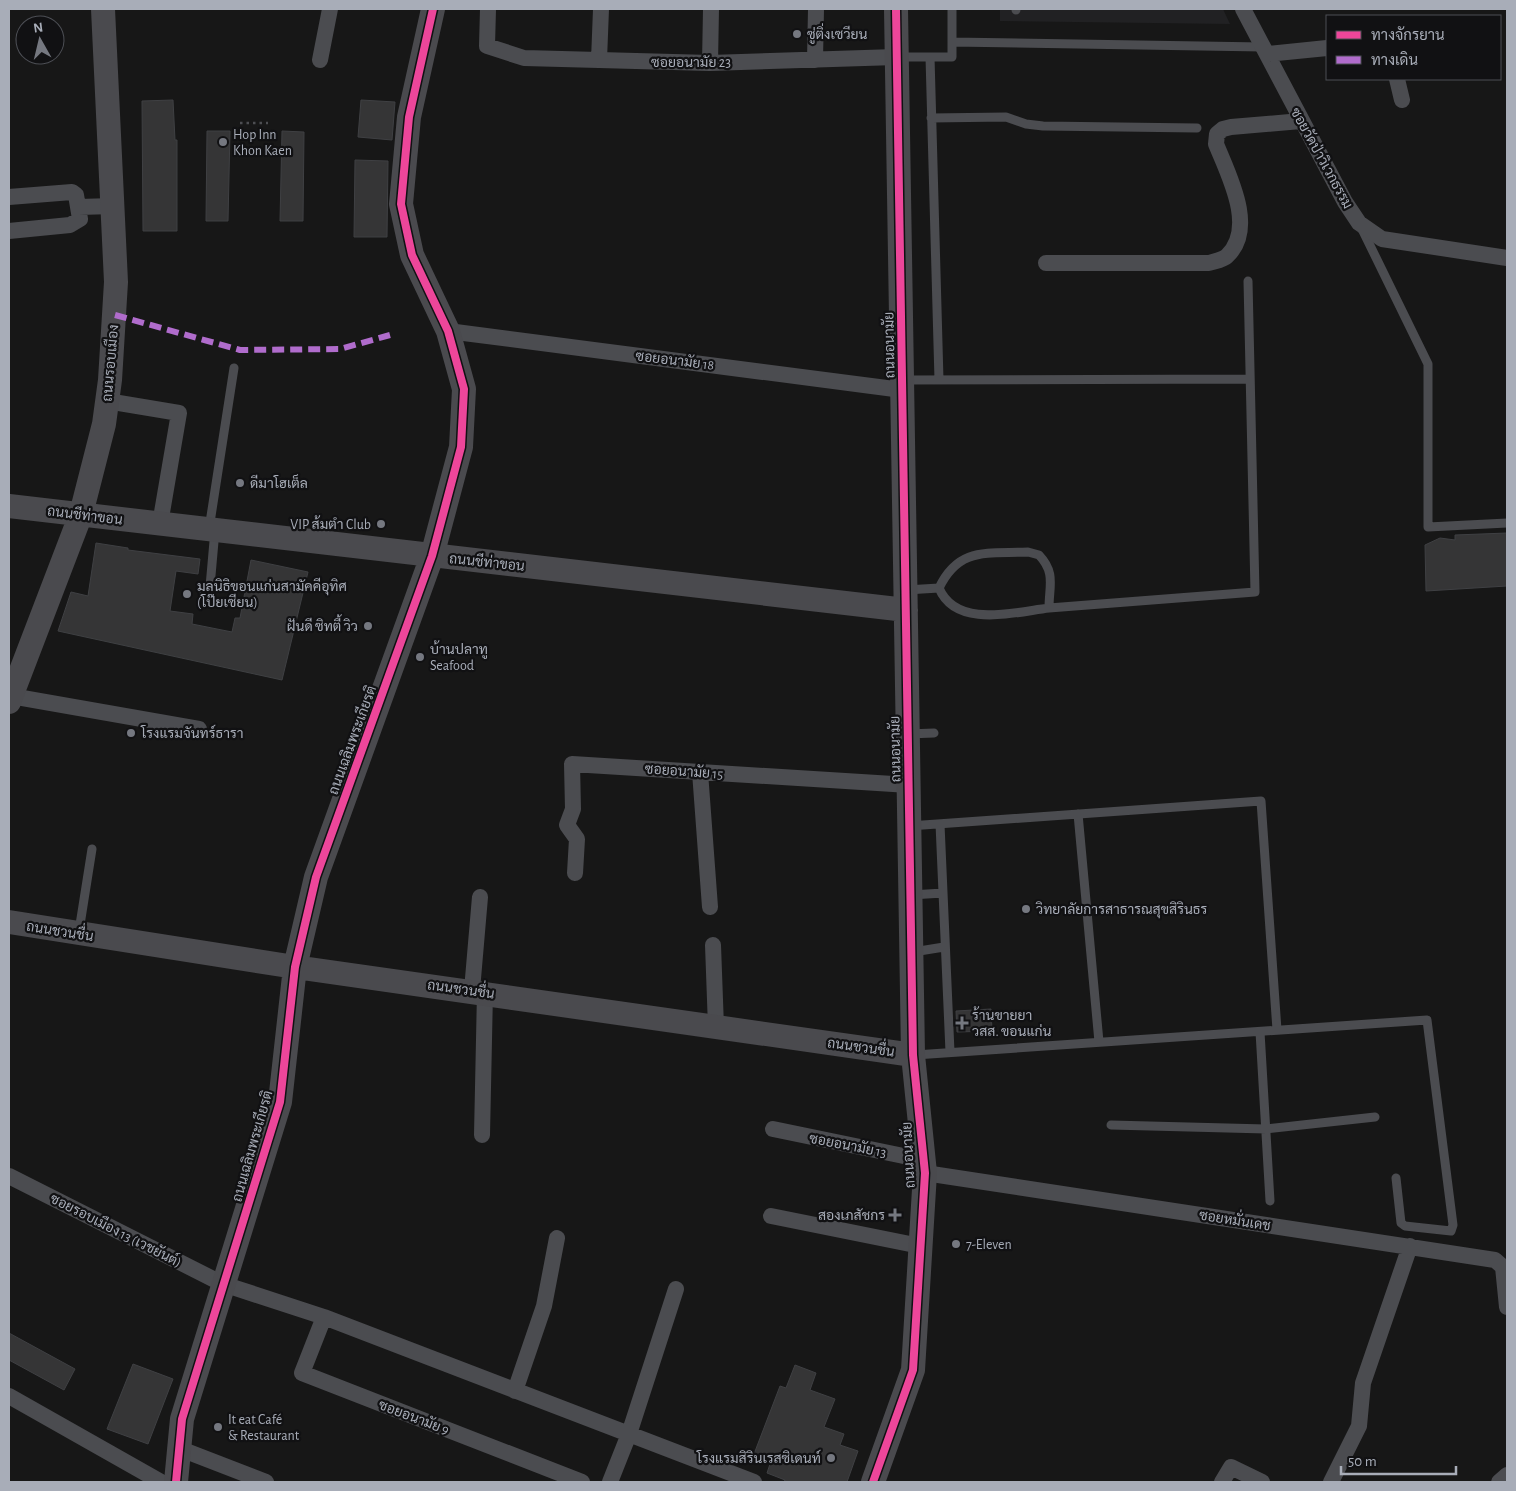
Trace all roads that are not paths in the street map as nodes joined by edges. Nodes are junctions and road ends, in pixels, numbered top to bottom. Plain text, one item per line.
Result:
1 (103, 9) edge
2 (330, 9) edge
3 (433, 9) edge
4 (488, 9) edge
5 (601, 9) edge
6 (711, 9) edge
7 (816, 9) edge
8 (896, 9) edge
9 (952, 9) edge
10 (1244, 9) edge
11 (952, 42) junction
12 (1326, 48) edge
13 (1265, 50) junction
14 (896, 57) junction
15 (930, 57) junction
16 (320, 60) dead end
17 (599, 60) junction
18 (814, 60) junction
19 (710, 62) junction
20 (1397, 80) edge
21 (1402, 100) dead end
22 (931, 118) junction
23 (1302, 121) junction
24 (1197, 128) dead end
25 (9, 197) edge
26 (112, 206) junction
27 (79, 207) junction
28 (1359, 223) junction
29 (9, 232) edge
30 (1507, 258) edge
31 (1046, 263) dead end
32 (1248, 280) dead end
33 (448, 331) junction
34 (234, 368) dead end
35 (1249, 379) junction
36 (938, 380) junction
37 (902, 385) junction
38 (107, 401) junction
39 (9, 506) edge
40 (81, 514) junction
41 (1507, 523) edge
42 (160, 524) junction
43 (212, 530) junction
44 (432, 556) junction
45 (939, 588) junction
46 (208, 598) dead end
47 (906, 600) junction
48 (1049, 608) junction
49 (10, 699) edge
50 (199, 730) dead end
51 (934, 733) dead end
52 (908, 734) junction
53 (700, 772) junction
54 (908, 785) junction
55 (1078, 814) junction
56 (940, 824) junction
57 (909, 826) junction
58 (92, 849) dead end
59 (575, 873) dead end
60 (943, 893) junction
61 (910, 895) junction
62 (480, 897) dead end
63 (710, 907) dead end
64 (9, 922) edge
65 (79, 934) junction
66 (713, 945) dead end
67 (944, 947) junction
68 (911, 952) junction
69 (295, 967) junction
70 (478, 991) junction
71 (716, 1027) junction
72 (1276, 1030) junction
73 (1260, 1032) junction
74 (1099, 1042) junction
75 (950, 1052) junction
76 (913, 1055) junction
77 (1375, 1117) dead end
78 (1111, 1125) dead end
79 (773, 1129) dead end
80 (1266, 1129) junction
81 (482, 1135) dead end
82 (924, 1166) junction
83 (9, 1176) edge
84 (1396, 1178) dead end
85 (1270, 1201) dead end
86 (771, 1216) dead end
87 (557, 1238) dead end
88 (920, 1246) junction
89 (1410, 1246) junction
90 (1505, 1267) edge
91 (223, 1284) junction
92 (676, 1289) dead end
93 (1507, 1307) edge
94 (324, 1317) junction
95 (514, 1391) junction
96 (9, 1396) edge
97 (629, 1434) junction
98 (178, 1448) junction
99 (1507, 1475) edge
100 (161, 1482) edge
101 (176, 1482) edge
102 (266, 1482) edge
103 (582, 1482) edge
104 (610, 1482) edge
105 (754, 1482) edge
106 (873, 1482) edge
107 (1222, 1482) edge
108 (1262, 1482) edge
109 (1331, 1482) edge
110 (1499, 1482) edge

1 - 26 street, ถนนรอบเมือง
2 - 16 street
3 - 33 street, ถนนเฉลิมพระเกียรติ
4 - 17 street, ซอยอนามัย 23
5 - 17 street
6 - 19 street
7 - 18 street
8 - 14 street, ถนนอนามัย
9 - 11 lane
10 - 13 street, ซอยวัดป่าวิเวกธรรม
11 - 13 lane
11 - 15 lane
12 - 13 street
13 - 23 street, ซอยวัดป่าวิเวกธรรม
14 - 15 lane
14 - 18 street, ซอยอนามัย 23
14 - 37 street, ถนนอนามัย
15 - 22 lane
17 - 19 street, ซอยอนามัย 23
18 - 19 street, ซอยอนามัย 23
20 - 21 street
22 - 24 lane
22 - 36 lane
23 - 28 street, ซอยวัดป่าวิเวกธรรม
23 - 31 street
25 - 27 street
26 - 27 street
26 - 38 street, ถนนรอบเมือง
27 - 29 street
28 - 30 street, ซอยวัดป่าวิเวกธรรม
28 - 41 lane
32 - 35 lane
33 - 37 street, ซอยอนามัย 18
33 - 44 street, ถนนเฉลิมพระเกียรติ
34 - 43 lane
35 - 36 lane
35 - 48 lane
36 - 37 lane
37 - 47 street, ถนนอนามัย
38 - 40 street, ถนนรอบเมือง
38 - 42 street
39 - 40 street, ถนนชีท่าขอน
40 - 42 street, ถนนชีท่าขอน
40 - 49 street, ถนนรอบเมือง
42 - 43 street, ถนนชีท่าขอน
43 - 44 street, ถนนชีท่าขอน
43 - 46 lane
44 - 47 street, ถนนชีท่าขอน
44 - 69 street, ถนนเฉลิมพระเกียรติ
45 - 47 lane
45 - 48 lane
45 - 48 lane
47 - 52 street, ถนนอนามัย
49 - 50 street
51 - 52 lane
52 - 54 street, ถนนอนามัย
53 - 54 street, ซอยอนามัย 15
53 - 59 street, ซอยอนามัย 15
53 - 63 street
54 - 57 street, ถนนอนามัย
55 - 56 lane
55 - 72 lane
55 - 74 lane
56 - 57 lane
56 - 60 lane
57 - 61 street, ถนนอนามัย
58 - 65 lane
60 - 61 lane
60 - 67 lane
61 - 68 street, ถนนอนามัย
62 - 70 street
64 - 65 street, ถนนชวนชื่น
65 - 69 street, ถนนชวนชื่น
66 - 71 street
67 - 68 lane
67 - 75 lane
68 - 76 street, ถนนอนามัย
69 - 70 street, ถนนชวนชื่น
69 - 91 street, ถนนเฉลิมพระเกียรติ
70 - 71 street, ถนนชวนชื่น
70 - 81 street
71 - 76 street, ถนนชวนชื่น
72 - 73 lane
72 - 84 lane
73 - 74 lane
73 - 80 lane
74 - 75 lane
75 - 76 lane
76 - 82 street, ถนนอนามัย
77 - 80 lane
78 - 80 lane
79 - 82 street, ซอยอนามัย 13
80 - 85 lane
82 - 88 street, ถนนอนามัย
82 - 89 street, ซอยหมั่นเดช
83 - 91 street, ซอยรอบเมือง 13 (เวชยันต์)
86 - 88 street
87 - 95 street
88 - 106 street, ถนนอนามัย
89 - 90 street, ซอยหมั่นเดช
89 - 109 street
90 - 93 street, ซอยหมั่นเดช
91 - 94 street, ซอยรอบเมือง 13 (เวชยันต์)
91 - 98 street, ถนนเฉลิมพระเกียรติ
92 - 97 street
94 - 95 street, ซอยรอบเมือง 13 (เวชยันต์)
94 - 103 street, ซอยอนามัย 9
95 - 97 street, ซอยรอบเมือง 13 (เวชยันต์)
96 - 100 street
97 - 104 street
97 - 105 street, ซอยรอบเมือง 13 (เวชยันต์)
98 - 101 street, ถนนเฉลิมพระเกียรติ
98 - 102 street
99 - 110 street
107 - 108 street

